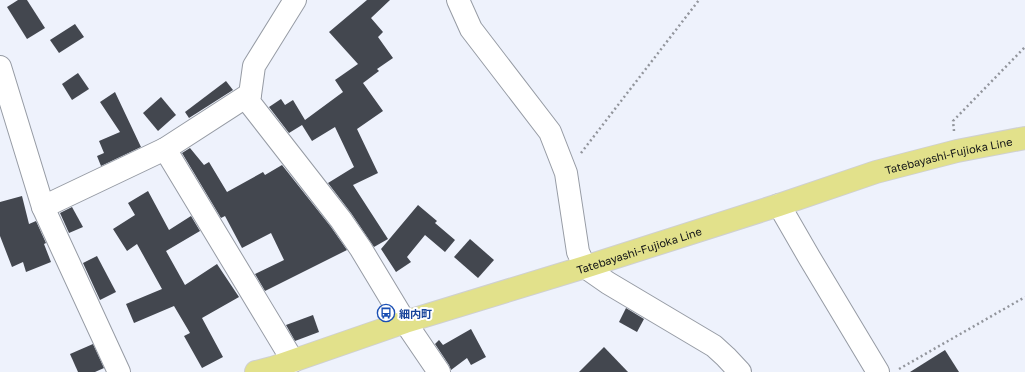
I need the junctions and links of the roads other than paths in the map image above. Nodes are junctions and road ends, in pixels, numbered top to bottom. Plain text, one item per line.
1 (295, 0) edge
2 (458, 0) edge
3 (0, 67) edge
4 (250, 94) junction
5 (1025, 138) edge
6 (165, 149) junction
7 (779, 205) junction
8 (43, 207) junction
9 (585, 267) junction
10 (405, 322) junction
11 (293, 361) junction
12 (119, 372) edge
13 (256, 372) edge
14 (439, 372) edge
15 (740, 372) edge
16 (878, 372) edge

1 - 4 street
2 - 9 street
3 - 8 street
4 - 6 street
4 - 10 street
5 - 7 main road, Tatebayashi-Fujioka Line
6 - 8 street
6 - 11 street
7 - 9 main road, Tatebayashi-Fujioka Line
7 - 16 street
8 - 12 street
9 - 10 main road, Tatebayashi-Fujioka Line
9 - 15 street
10 - 11 main road, Tatebayashi-Fujioka Line
10 - 14 street
11 - 13 main road, Tatebayashi-Fujioka Line

